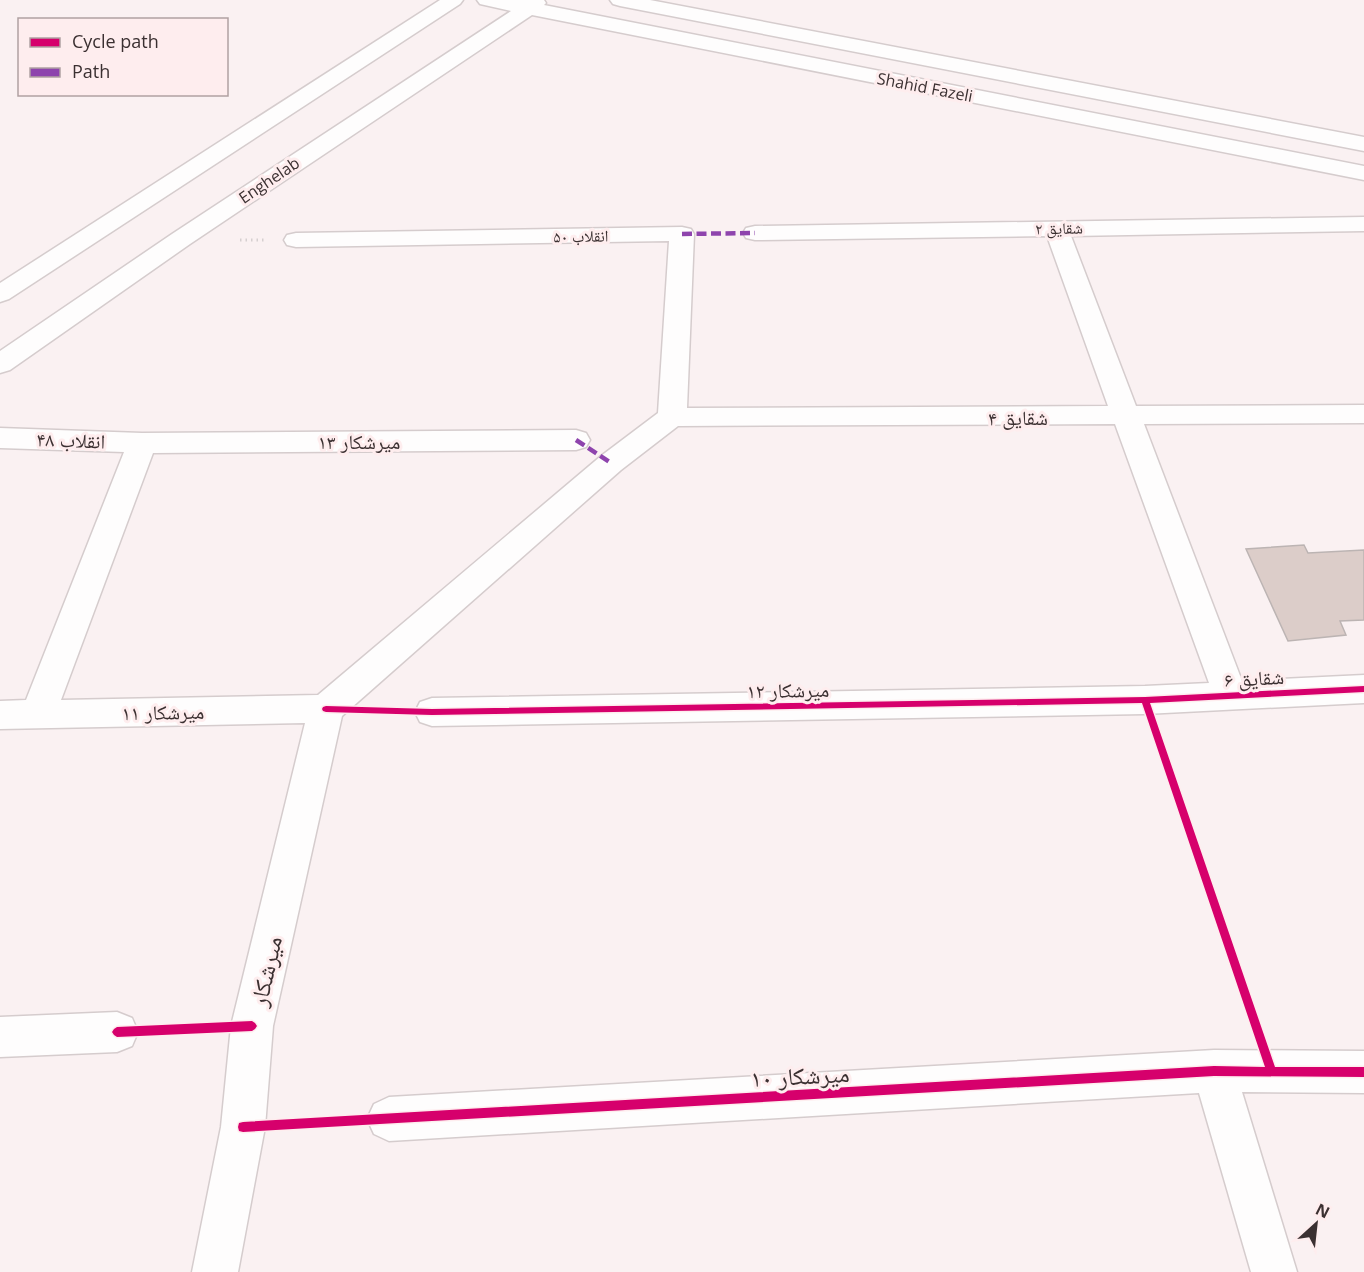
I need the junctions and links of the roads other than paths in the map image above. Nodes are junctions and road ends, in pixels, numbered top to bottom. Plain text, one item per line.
1 (453, 0) edge
2 (487, 0) edge
3 (620, 0) edge
4 (533, 4) edge
5 (1364, 144) edge
6 (1364, 173) edge
7 (1364, 224) edge
8 (1056, 228) junction
9 (755, 233) dead end
10 (296, 240) dead end
11 (0, 294) edge
12 (0, 364) edge
13 (1364, 414) edge
14 (1126, 416) junction
15 (672, 417) junction
16 (0, 438) edge
17 (576, 440) dead end
18 (141, 443) junction
19 (1364, 689) edge
20 (1231, 696) junction
21 (1145, 700) joint
22 (327, 709) junction
23 (432, 712) dead end
24 (38, 714) junction
25 (0, 715) edge
26 (117, 1032) dead end
27 (0, 1037) edge
28 (1214, 1071) junction
29 (1364, 1072) edge
30 (389, 1119) dead end
31 (214, 1272) edge
32 (1274, 1272) edge

1 - 11 street
2 - 4 street, Shahid Fazeli
3 - 5 street, Shahid Fazeli
4 - 6 street, Shahid Fazeli
4 - 12 street, Enghelab
7 - 8 street, شقایق ۲
8 - 9 street, شقایق ۲
8 - 14 street
10 - 15 street, انقلاب ۵۰
13 - 14 street, شقایق ۴
14 - 15 street, شقایق ۴
14 - 20 street
15 - 22 street
16 - 18 street, انقلاب ۴۸
17 - 18 street, میرشکار ۱۳
18 - 24 street
19 - 20 street, شقایق ۶
20 - 21 street, شقایق ۶
21 - 23 street, میرشکار ۱۲
22 - 24 street, میرشکار ۱۱
22 - 31 street, میرشکار
24 - 25 street, میرشکار ۱۱
26 - 27 street
28 - 29 street, میرشکار ۱۰
28 - 30 street, میرشکار ۱۰
28 - 32 street

